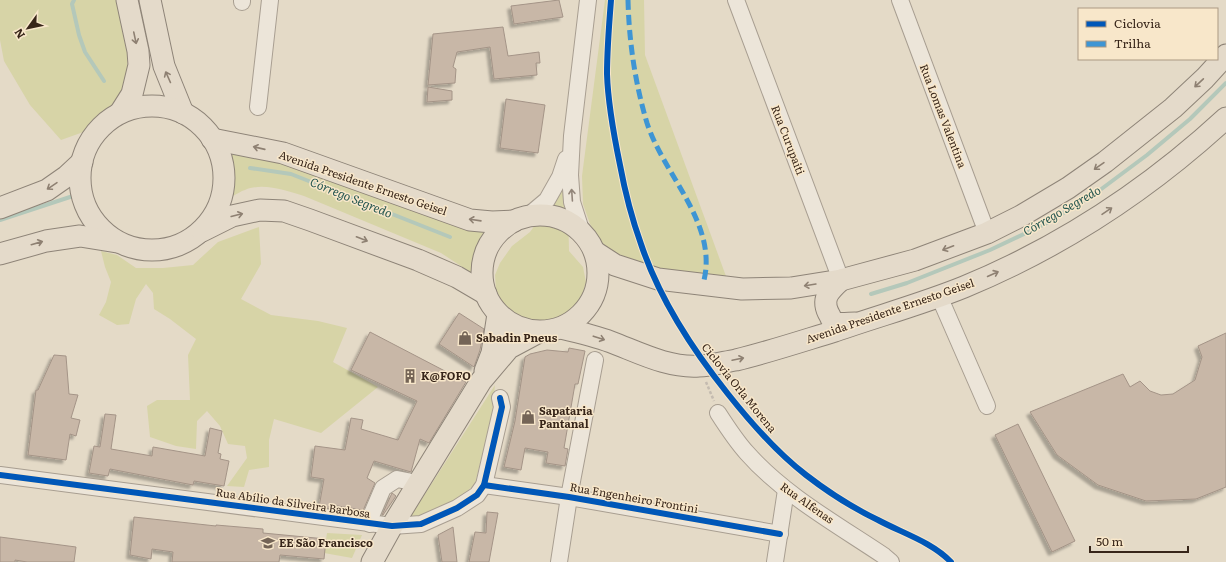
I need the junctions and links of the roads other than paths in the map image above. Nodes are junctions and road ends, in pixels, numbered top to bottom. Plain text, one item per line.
1 (127, 0) edge
2 (150, 0) edge
3 (270, 0) edge
4 (588, 0) edge
5 (736, 0) edge
6 (900, 0) edge
7 (1226, 55) edge
8 (258, 107) dead end
9 (120, 113) junction
10 (183, 113) junction
11 (1226, 118) edge
12 (572, 136) junction
13 (212, 139) junction
14 (82, 162) junction
15 (0, 208) edge
16 (521, 219) junction
17 (202, 231) junction
18 (582, 233) junction
19 (987, 233) junction
20 (120, 243) junction
21 (595, 252) junction
22 (0, 254) edge
23 (841, 280) junction
24 (486, 294) junction
25 (939, 296) junction
26 (498, 314) junction
27 (857, 323) junction
28 (561, 328) junction
29 (539, 332) junction
30 (595, 360) dead end
31 (481, 381) junction
32 (500, 398) dead end
33 (986, 406) dead end
34 (718, 413) road end
35 (0, 475) edge
36 (418, 484) junction
37 (484, 485) junction
38 (786, 490) junction
39 (569, 497) junction
40 (370, 524) junction
41 (392, 526) junction
42 (780, 534) junction
43 (372, 562) edge
44 (559, 562) edge
45 (775, 562) edge
46 (891, 562) edge

1 -> 9 main road
10 -> 2 main road
3 - 8 street
4 - 12 street
5 - 23 street, Rua Curupaiti
6 - 19 street, Rua Lomas Valentina
7 -> 19 main road
9 - 10 main road
9 - 14 main road
10 - 13 main road
25 -> 11 main road, Avenida Presidente Ernesto Geisel
12 - 16 street
18 -> 12 street
16 -> 13 main road, Avenida Presidente Ernesto Geisel
13 - 17 main road
14 -> 15 main road
14 - 20 main road
16 - 18 main road
16 - 24 main road
17 - 20 main road
17 -> 24 main road
18 - 21 main road
19 -> 23 main road
22 -> 20 main road
23 -> 21 main road
21 - 28 main road
23 - 27 main road
24 - 26 main road
25 - 27 main road, Avenida Presidente Ernesto Geisel
25 - 33 street
26 - 29 main road
26 - 31 main road
28 -> 27 main road, Avenida Presidente Ernesto Geisel
28 - 29 main road
29 - 31 main road
30 - 39 street
31 - 36 main road
32 - 37 street
34 - 38 street, Rua Alfenas
35 - 40 street, Rua Abílio da Silveira Barbosa
36 - 40 street
36 - 41 main road
37 - 39 street, Rua Engenheiro Frontini
37 - 41 street, Rua Abílio da Silveira Barbosa
38 - 42 street
38 - 46 street, Rua Alfenas
39 - 42 street, Rua Engenheiro Frontini
39 - 44 street
40 - 41 street, Rua Abílio da Silveira Barbosa
41 - 43 main road
42 - 45 street

